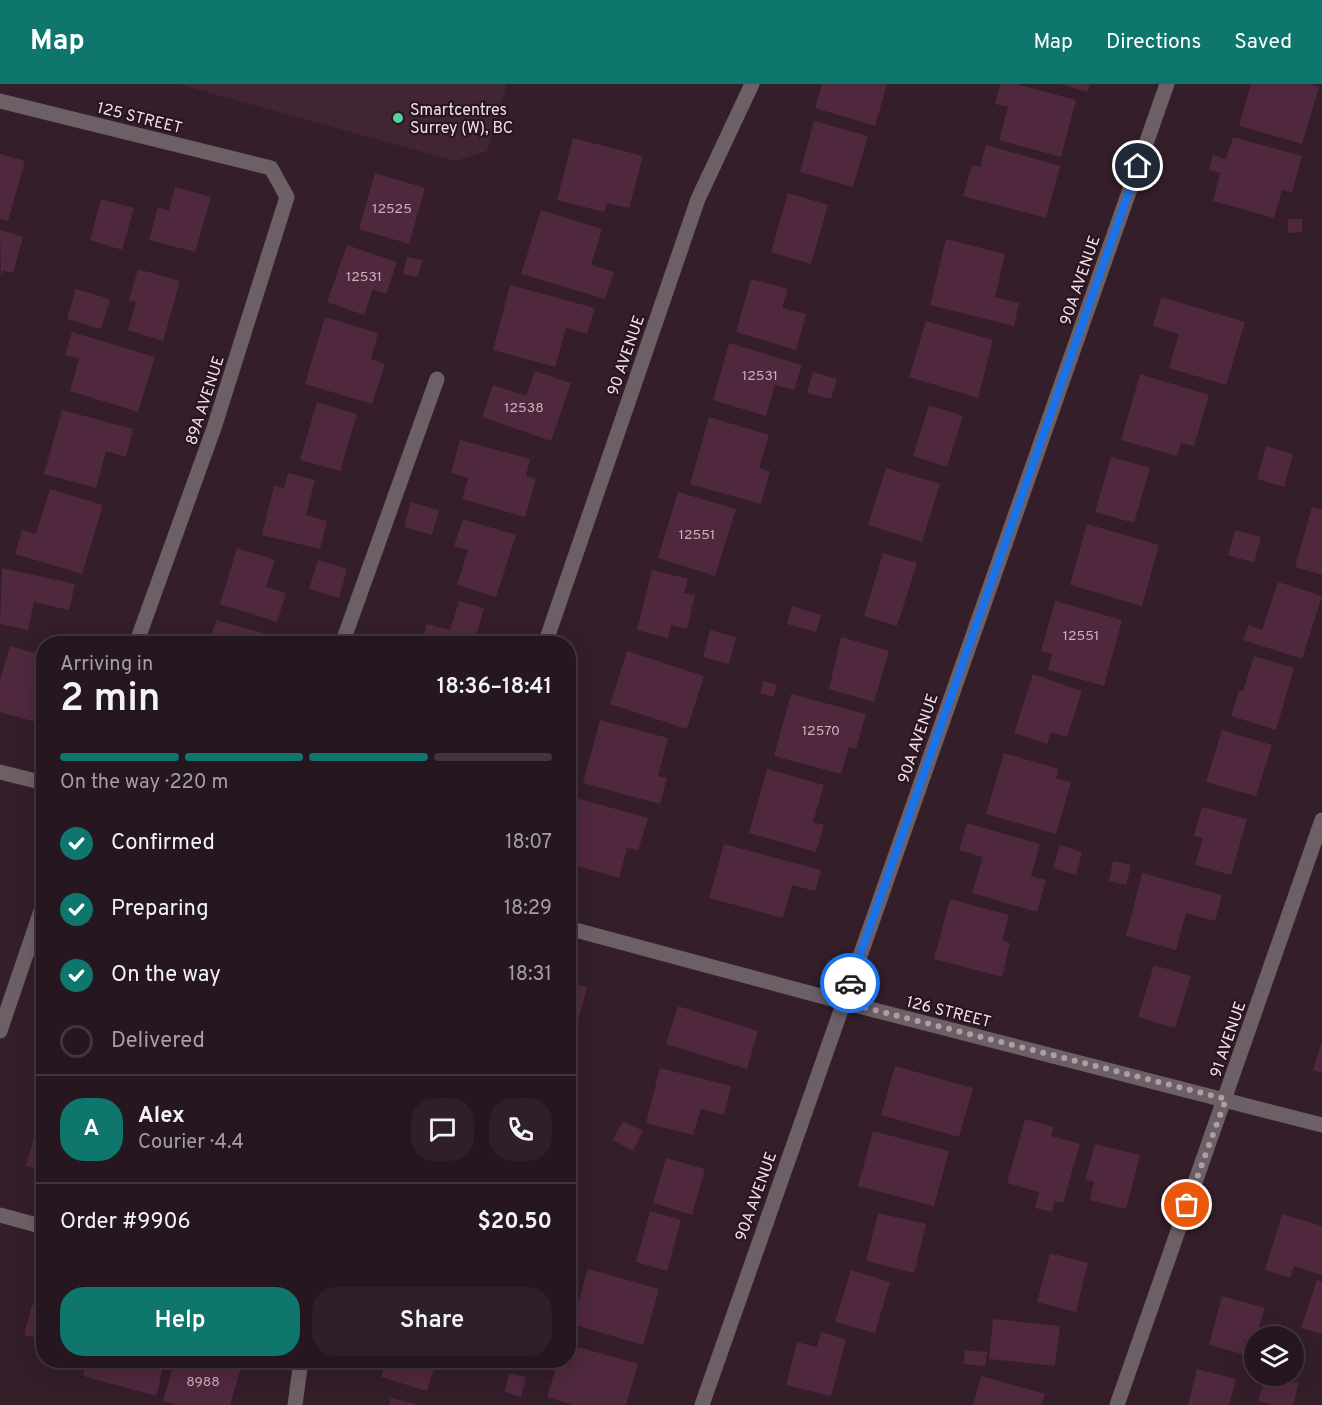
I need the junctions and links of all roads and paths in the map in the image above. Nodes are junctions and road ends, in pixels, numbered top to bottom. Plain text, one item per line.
1 (752, 84) edge
2 (1167, 84) edge
3 (0, 102) edge
4 (271, 168) joint
5 (437, 379) dead end
6 (139, 636) edge
7 (345, 636) edge
8 (548, 636) edge
9 (0, 772) edge
10 (36, 781) edge
11 (1322, 820) edge
12 (36, 925) edge
13 (576, 930) edge
14 (843, 1002) junction
15 (0, 1031) edge
16 (1226, 1099) junction
17 (1322, 1125) edge
18 (0, 1215) edge
19 (36, 1225) edge
20 (300, 1368) edge
21 (295, 1405) edge
22 (702, 1405) edge
23 (1117, 1405) edge

1 - 8 street, 90 AVENUE
2 - 14 street, 90A AVENUE
3 - 4 street, 125 STREET
4 - 6 street, 89A AVENUE
5 - 7 street
9 - 10 street
11 - 16 street, 91 AVENUE
12 - 15 street
13 - 14 street, 126 STREET
14 - 16 street, 126 STREET
14 - 22 street, 90A AVENUE
16 - 17 street, 126 STREET
16 - 23 street, 91 AVENUE
18 - 19 street
20 - 21 street

